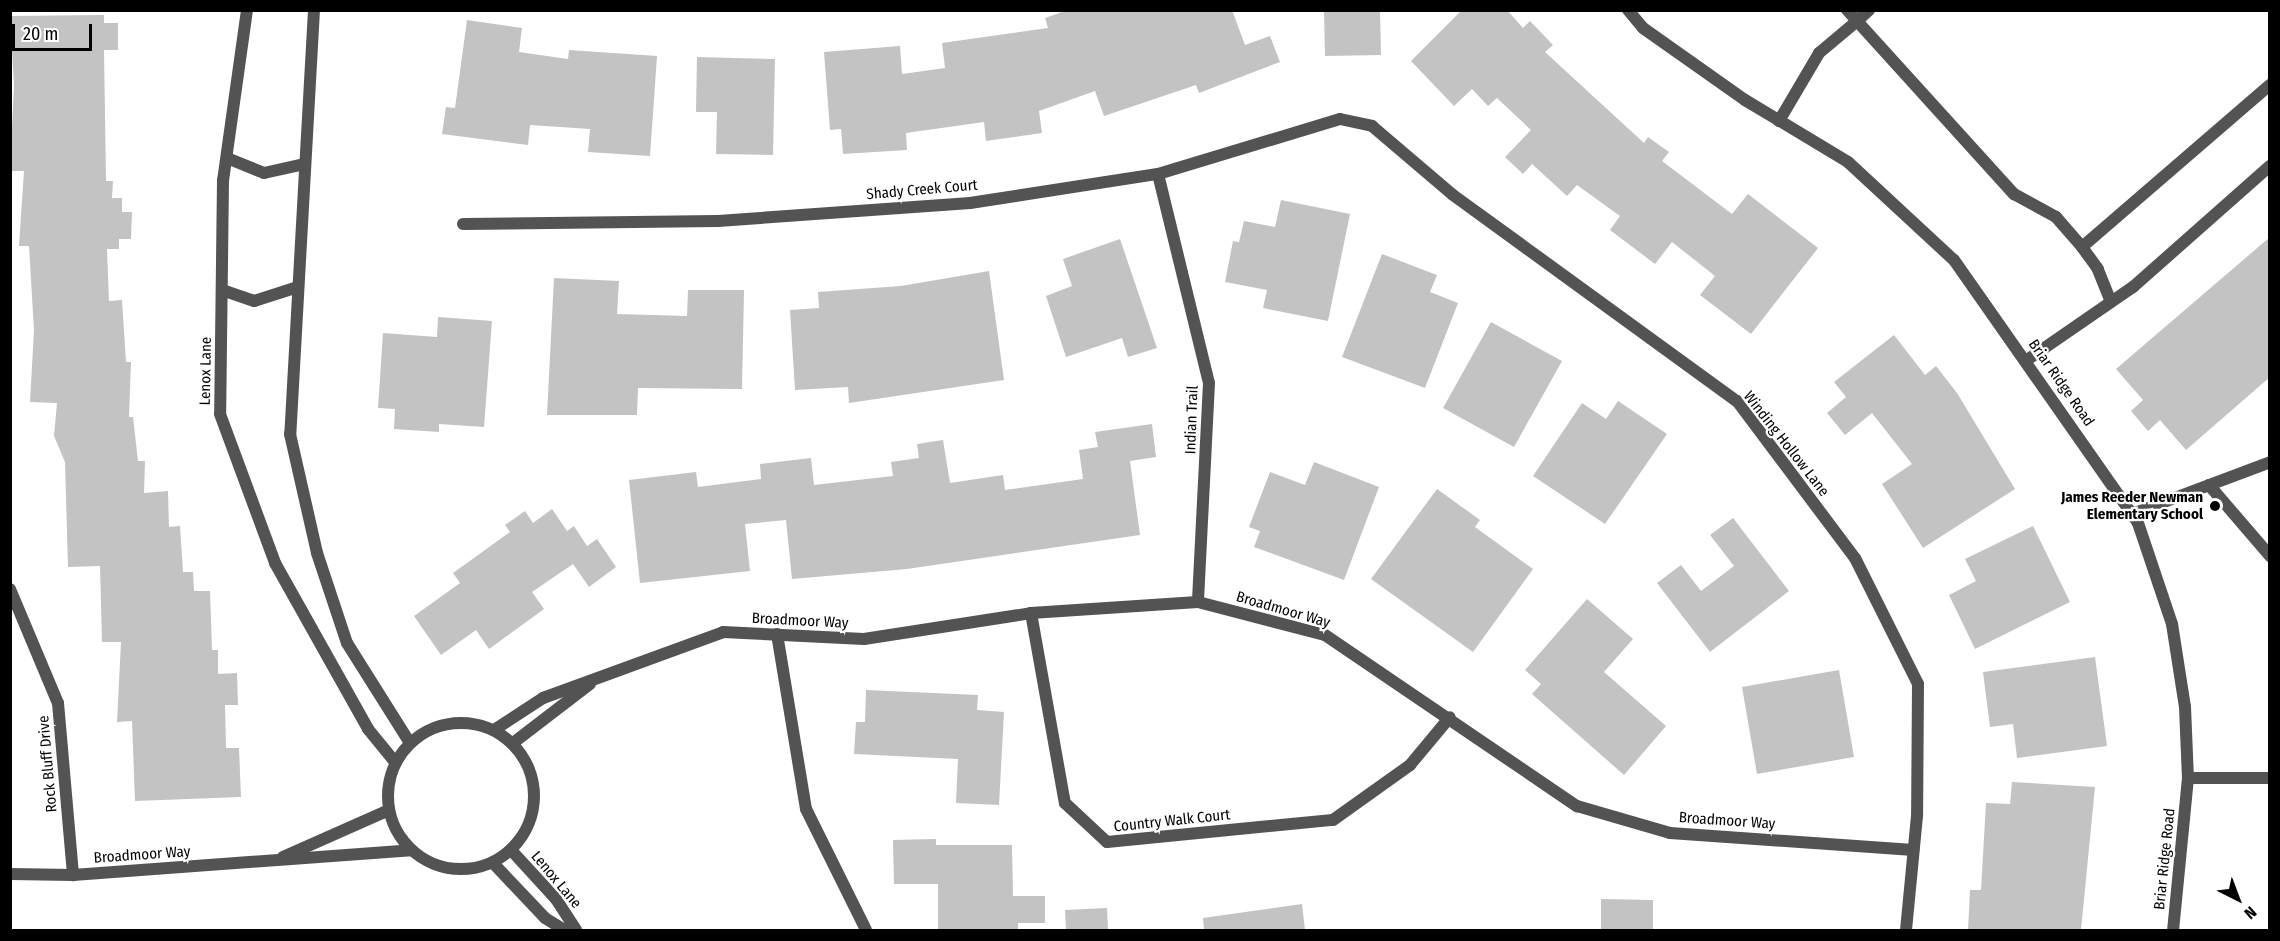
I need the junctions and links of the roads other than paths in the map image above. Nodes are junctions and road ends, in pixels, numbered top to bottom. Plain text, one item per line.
1 (246, 10) edge
2 (314, 10) edge
3 (1628, 10) edge
4 (1847, 10) edge
5 (1869, 10) edge
6 (1857, 21) junction
7 (2270, 85) edge
8 (1779, 121) junction
9 (1372, 126) joint
10 (226, 158) junction
11 (305, 164) junction
12 (2270, 166) edge
13 (1158, 174) junction
14 (463, 224) dead end
15 (2082, 247) junction
16 (298, 287) junction
17 (222, 290) junction
18 (2111, 302) junction
19 (2027, 360) junction
20 (2270, 462) edge
21 (2209, 485) junction
22 (2132, 514) junction
23 (2270, 556) edge
24 (10, 589) edge
25 (1198, 602) junction
26 (1031, 613) junction
27 (777, 634) junction
28 (601, 676) junction
29 (1450, 717) junction
30 (494, 730) junction
31 (410, 743) junction
32 (513, 743) junction
33 (395, 762) junction
34 (2188, 778) junction
35 (2270, 778) edge
36 (389, 810) junction
37 (1913, 849) junction
38 (411, 850) junction
39 (511, 850) junction
40 (276, 860) junction
41 (493, 863) junction
42 (10, 874) edge
43 (73, 874) junction
44 (564, 930) edge
45 (576, 930) edge
46 (866, 930) edge
47 (1906, 930) edge
48 (2173, 930) edge

1 - 10 street, Lenox Lane
2 - 11 street
3 - 8 street, Briar Ridge Road
4 - 6 street
5 - 6 street
6 - 8 street
6 - 15 street
7 - 15 street
8 - 19 street, Briar Ridge Road
9 - 13 street, Shady Creek Court
9 - 37 street, Winding Hollow Lane
10 - 11 street
10 - 17 street, Lenox Lane
11 - 16 street
12 - 18 street
13 - 14 street, Shady Creek Court
13 - 25 street, Indian Trail
15 - 18 street
16 - 17 street
16 - 31 street
17 - 33 street, Lenox Lane
18 - 19 street
19 - 22 street, Briar Ridge Road
20 - 21 street
21 - 22 street
21 - 23 street
22 - 34 street, Briar Ridge Road
24 - 43 street, Rock Bluff Drive
25 - 26 street, Broadmoor Way
25 - 29 street, Broadmoor Way
26 - 27 street, Broadmoor Way
26 - 29 street, Country Walk Court
27 - 28 street, Broadmoor Way
27 - 46 street
28 - 30 street, Broadmoor Way
28 - 32 street, Broadmoor Way
29 - 37 street, Broadmoor Way
30 - 31 street
30 - 32 street
31 - 33 street
32 - 39 street
33 - 36 street
34 - 35 street
34 - 48 street, Briar Ridge Road
36 - 38 street
36 - 40 street, Broadmoor Way
37 - 47 street, Winding Hollow Lane
38 - 40 street, Broadmoor Way
38 - 41 street
39 - 41 street
39 - 45 street, Lenox Lane
40 - 43 street, Broadmoor Way
41 - 44 street, Lenox Lane
42 - 43 street, Broadmoor Way

